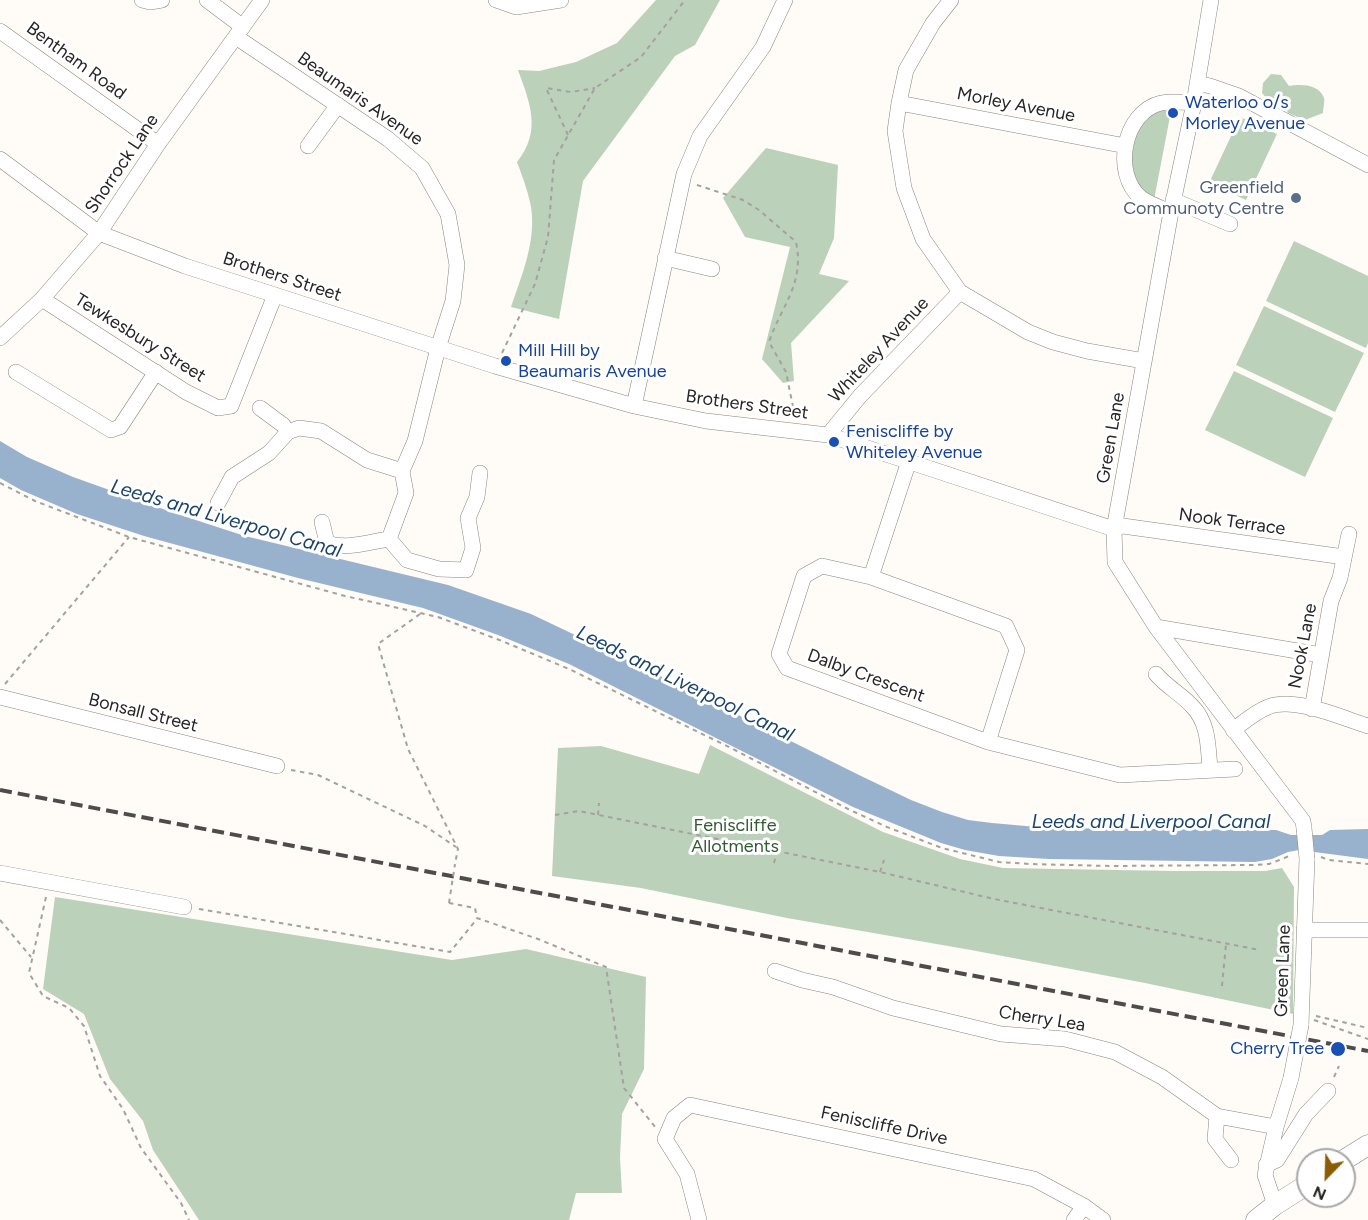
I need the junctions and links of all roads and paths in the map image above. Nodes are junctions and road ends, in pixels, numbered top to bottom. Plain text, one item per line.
1 (142, 0) edge
2 (162, 0) edge
3 (207, 0) edge
4 (262, 0) edge
5 (496, 0) edge
6 (561, 0) edge
7 (685, 0) edge
8 (786, 0) edge
9 (951, 0) edge
10 (1211, 0) edge
11 (0, 31) edge
12 (240, 32) junction
13 (1197, 83) junction
14 (595, 88) junction
15 (898, 103) junction
16 (1194, 103) junction
17 (338, 105) junction
18 (568, 135) junction
19 (158, 144) junction
20 (308, 146) dead end
21 (1126, 146) junction
22 (0, 159) edge
23 (1368, 165) edge
24 (682, 180) junction
25 (1172, 206) junction
26 (1230, 224) dead end
27 (99, 233) junction
28 (665, 258) junction
29 (712, 269) dead end
30 (960, 291) junction
31 (275, 295) junction
32 (42, 299) junction
33 (0, 338) edge
34 (438, 348) junction
35 (1144, 361) junction
36 (495, 366) junction
37 (16, 372) dead end
38 (156, 372) junction
39 (634, 406) junction
40 (260, 408) dead end
41 (288, 432) junction
42 (797, 432) junction
43 (828, 435) junction
44 (909, 461) junction
45 (402, 471) junction
46 (480, 473) dead end
47 (0, 483) edge
48 (218, 504) dead end
49 (322, 522) dead end
50 (1114, 529) junction
51 (1349, 534) dead end
52 (129, 537) junction
53 (389, 539) junction
54 (1344, 557) junction
55 (871, 577) junction
56 (422, 613) junction
57 (1156, 627) junction
58 (1321, 655) junction
59 (1156, 674) dead end
60 (0, 690) edge
61 (0, 697) edge
62 (1312, 709) junction
63 (1368, 726) edge
64 (1233, 730) junction
65 (988, 742) junction
66 (277, 766) joint
67 (1210, 769) junction
68 (1235, 769) dead end
69 (599, 803) dead end
70 (555, 815) dead end
71 (598, 815) junction
72 (458, 849) junction
73 (777, 851) junction
74 (1303, 857) junction
75 (884, 860) dead end
76 (1282, 860) junction
77 (1329, 860) junction
78 (774, 863) dead end
79 (1368, 864) edge
80 (1322, 865) dead end
81 (880, 872) junction
82 (0, 873) edge
83 (49, 882) junction
84 (184, 907) joint
85 (477, 918) junction
86 (0, 920) edge
87 (1304, 930) junction
88 (1368, 930) edge
89 (1226, 944) junction
90 (1260, 950) dead end
91 (32, 958) junction
92 (775, 971) dead end
93 (1222, 986) dead end
94 (1301, 1018) junction
95 (1368, 1028) edge
96 (1368, 1039) edge
97 (1328, 1091) dead end
98 (1217, 1116) junction
99 (1276, 1127) junction
100 (665, 1139) junction
101 (1231, 1160) dead end
102 (1266, 1165) junction
103 (1296, 1192) edge
104 (1275, 1205) junction
105 (1084, 1206) junction
106 (189, 1220) edge
107 (699, 1220) edge
108 (1074, 1220) edge
109 (1103, 1220) edge
110 (1256, 1220) edge

1 - 2 street
3 - 12 street, Beaumaris Avenue
4 - 12 street, Shorrock Lane
5 - 6 street
7 - 14 path
8 - 24 street
9 - 15 street
10 - 13 street, Green Lane
11 - 19 street, Bentham Road
12 - 17 street, Beaumaris Avenue
12 - 19 street, Shorrock Lane
13 - 16 street, Green Lane
13 - 23 street
14 - 18 path
14 - 18 path
15 - 21 street, Morley Avenue
15 - 30 street
16 - 21 street
16 - 25 street, Green Lane
17 - 20 street
17 - 34 street, Beaumaris Avenue
18 - 36 path
19 - 27 street, Shorrock Lane
21 - 25 street
22 - 27 street, Brothers Street
24 - 28 street
24 - 42 path
25 - 26 street
25 - 35 street, Green Lane
27 - 31 street, Brothers Street
27 - 32 street, Shorrock Lane
28 - 29 street
28 - 39 street
30 - 35 street
30 - 43 street, Whiteley Avenue
31 - 34 street, Brothers Street
31 - 38 street, Tewkesbury Street
32 - 33 street, Shorrock Lane
32 - 38 street, Tewkesbury Street
34 - 36 street, Brothers Street
34 - 45 street, Beaumaris Avenue
35 - 50 street, Green Lane
36 - 39 street, Brothers Street
37 - 38 street
39 - 42 street, Brothers Street
40 - 41 street
41 - 45 street
41 - 48 street
42 - 43 street, Brothers Street
43 - 44 street, Brothers Street
44 - 50 street, Brothers Street
44 - 55 street
45 - 53 street
46 - 53 street
47 - 52 path
49 - 53 street
50 - 54 street, Nook Terrace
50 - 57 street, Green Lane
51 - 54 street, Nook Lane
52 - 56 path
52 - 60 path
54 - 58 street, Nook Lane
55 - 65 street, Dalby Crescent
55 - 65 street, Dalby Crescent
56 - 72 path
56 - 76 path
57 - 58 street
57 - 64 street, Green Lane
58 - 62 street, Nook Lane
59 - 67 street
61 - 66 street, Bonsall Street
62 - 63 street
62 - 64 street
64 - 74 street, Green Lane, bridge
65 - 67 street, Dalby Crescent
66 - 72 path
67 - 68 street, Dalby Crescent
69 - 71 path
70 - 71 path
71 - 73 path
72 - 85 path, bridge
73 - 78 path
73 - 81 path
74 - 76 path
74 - 76 path
74 - 77 path
74 - 87 street, Green Lane
75 - 81 path
77 - 79 path
77 - 80 path
81 - 89 path
82 - 83 street
83 - 84 street
83 - 91 path
84 - 85 path
85 - 100 path
86 - 91 path
87 - 88 street
87 - 94 street, Green Lane
89 - 90 path
89 - 93 path
91 - 106 path
92 - 98 street, Cherry Lea
94 - 95 path
94 - 96 path
94 - 99 street, Green Lane, bridge
97 - 102 street
98 - 99 street, Cherry Lea
98 - 101 street
99 - 102 street, Green Lane
100 - 105 street, Feniscliffe Drive
100 - 107 street
102 - 104 street, Green Lane
103 - 104 main road
104 - 110 main road
105 - 108 street
105 - 109 street, Feniscliffe Drive

